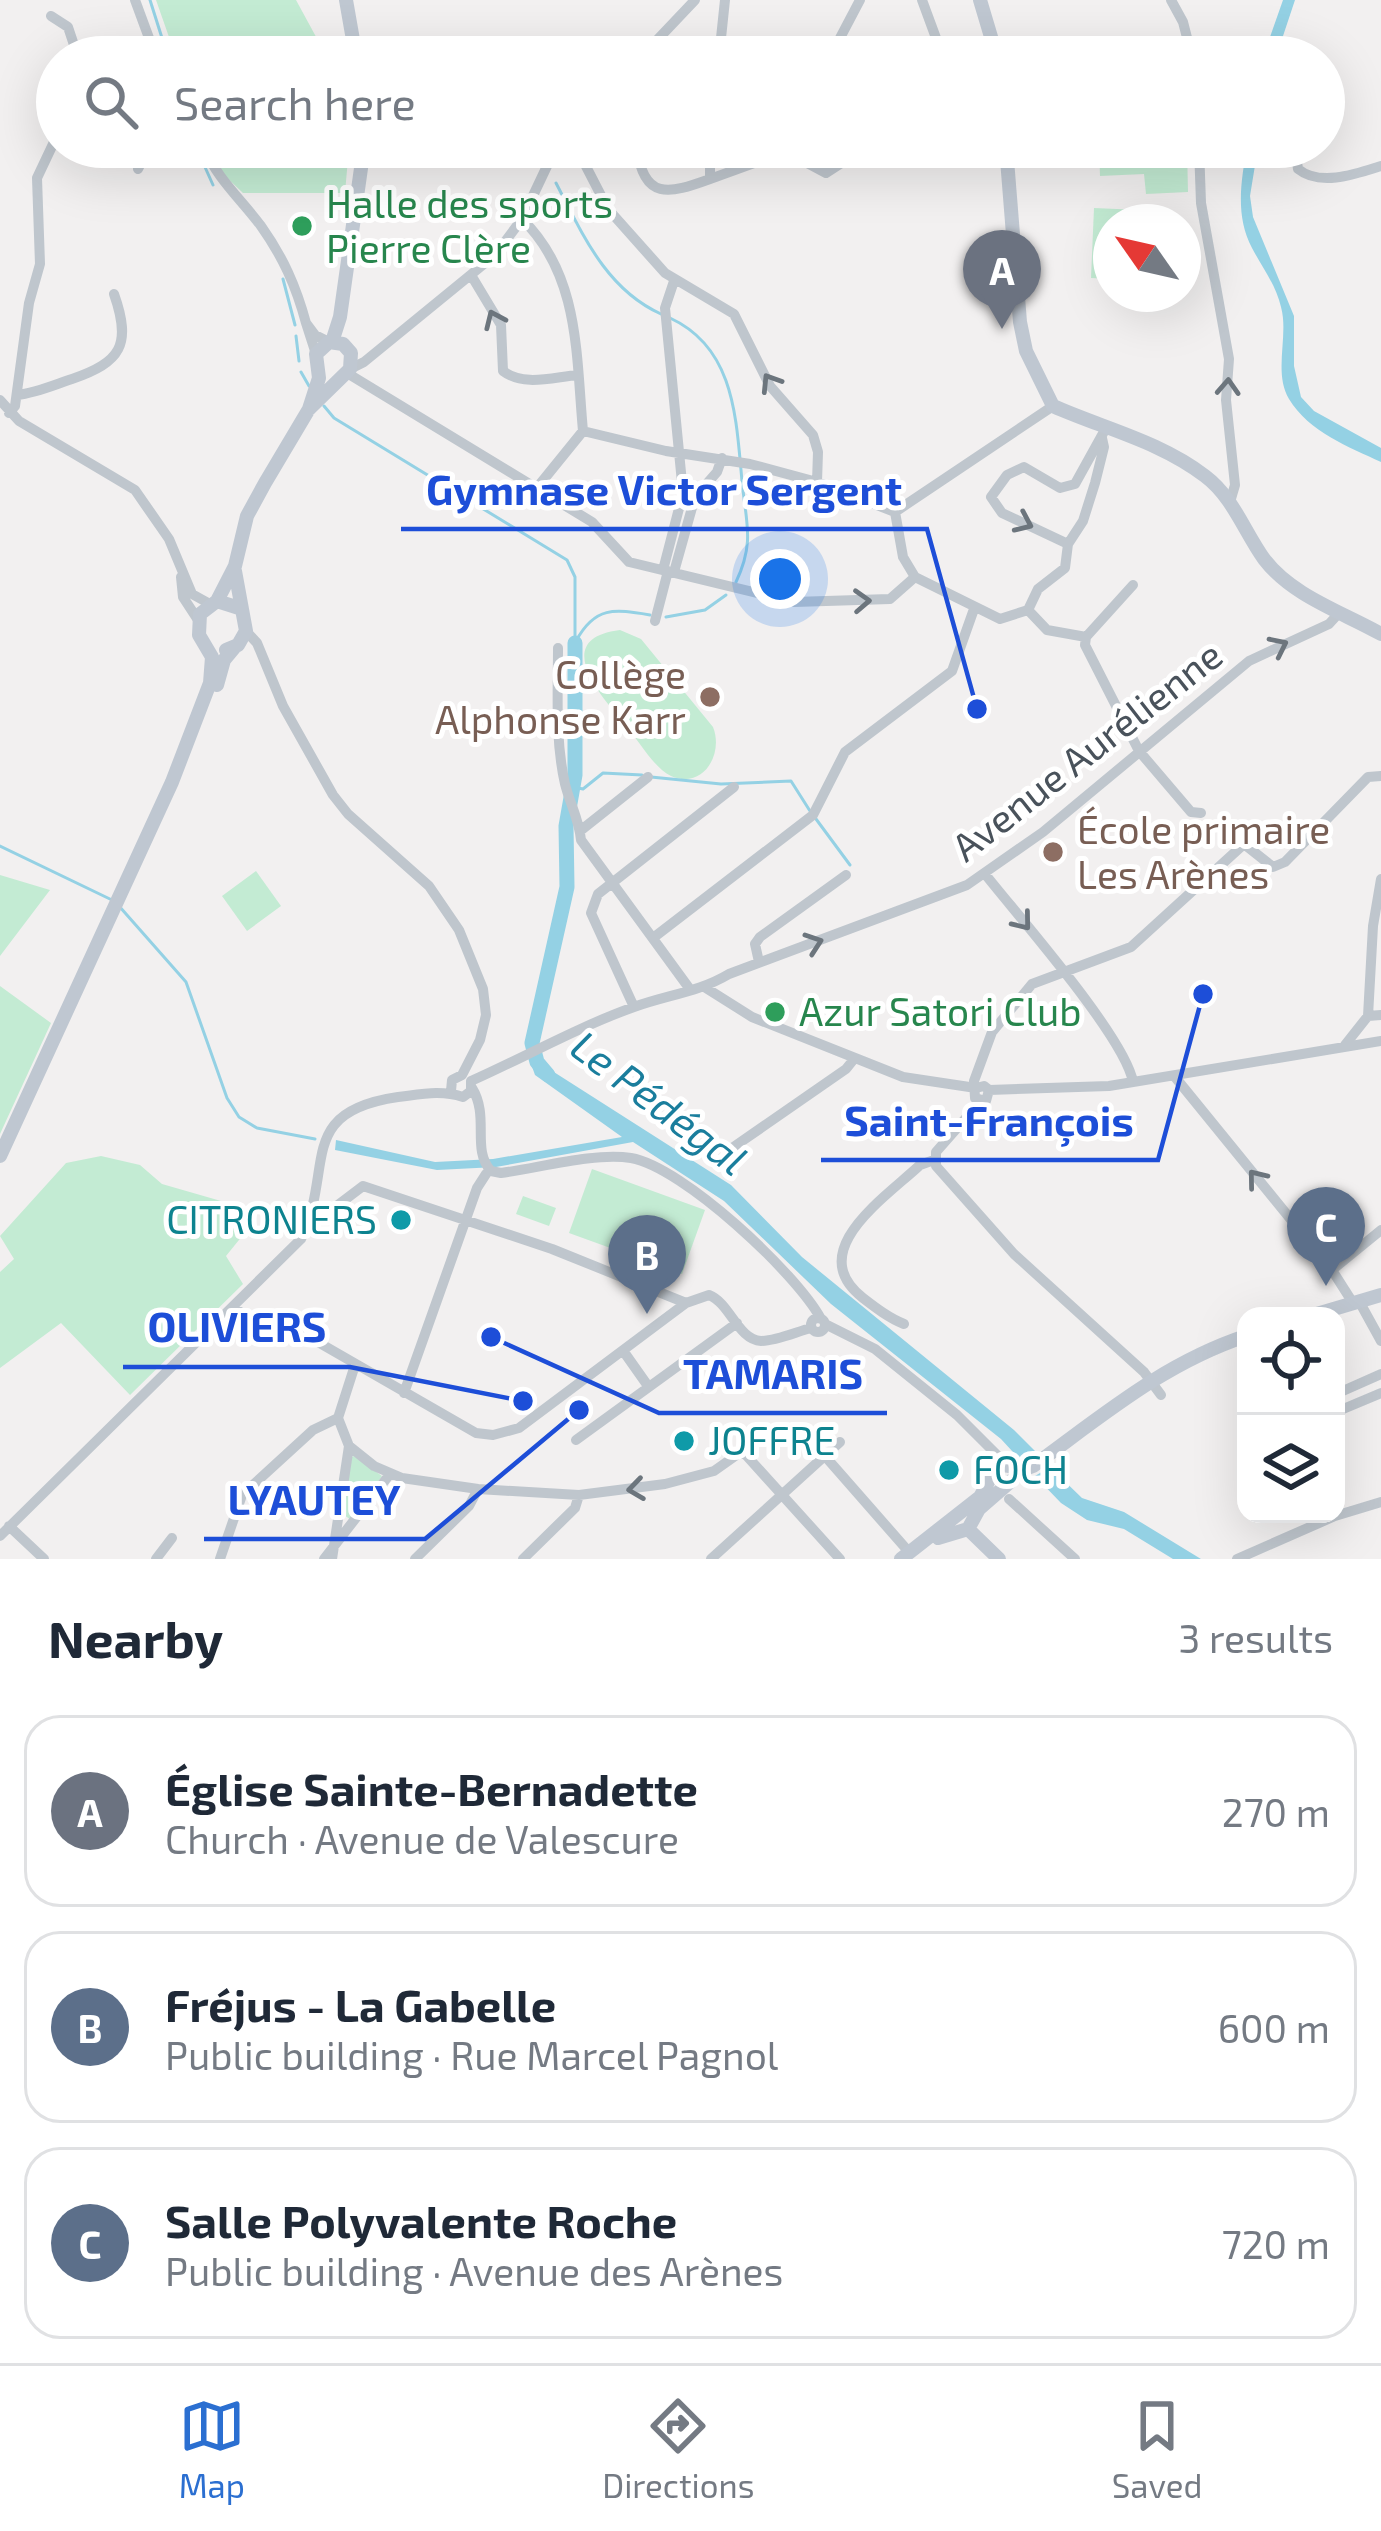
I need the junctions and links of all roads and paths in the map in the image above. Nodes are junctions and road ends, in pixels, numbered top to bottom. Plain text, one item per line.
1 (135, 0) edge
2 (346, 0) edge
3 (695, 0) edge
4 (725, 0) edge
5 (860, 0) edge
6 (922, 0) edge
7 (980, 0) edge
8 (1171, 0) edge
9 (51, 16) dead end
10 (71, 36) edge
11 (148, 36) edge
12 (352, 36) edge
13 (661, 36) edge
14 (721, 36) edge
15 (841, 36) edge
16 (935, 36) edge
17 (991, 36) edge
18 (1187, 36) edge
19 (1381, 166) edge
20 (42, 168) edge
21 (216, 168) edge
22 (361, 168) edge
23 (546, 168) edge
24 (587, 168) edge
25 (643, 168) edge
26 (710, 168) edge
27 (736, 168) edge
28 (1008, 168) edge
29 (1200, 168) edge
30 (1298, 168) edge
31 (710, 179) junction
32 (522, 219) junction
33 (471, 275) junction
34 (674, 280) junction
35 (114, 293) dead end
36 (306, 323) junction
37 (341, 357) junction
38 (317, 363) junction
39 (578, 374) junction
40 (17, 395) junction
41 (0, 400) edge
42 (1053, 406) junction
43 (310, 409) junction
44 (9, 413) junction
45 (583, 431) junction
46 (1104, 433) junction
47 (679, 452) junction
48 (728, 459) junction
49 (817, 482) junction
50 (536, 489) junction
51 (689, 495) junction
52 (1230, 502) junction
53 (895, 512) junction
54 (1068, 544) junction
55 (235, 566) junction
56 (181, 567) junction
57 (668, 571) junction
58 (915, 577) junction
59 (1133, 585) dead end
60 (214, 603) junction
61 (239, 608) junction
62 (974, 609) junction
63 (1028, 610) junction
64 (1339, 613) junction
65 (198, 620) junction
66 (655, 621) dead end
67 (1381, 634) edge
68 (1086, 637) junction
69 (239, 641) junction
70 (208, 646) junction
71 (559, 648) dead end
72 (1139, 751) junction
73 (1381, 776) edge
74 (648, 777) dead end
75 (172, 782) junction
76 (734, 787) dead end
77 (1201, 813) dead end
78 (580, 831) junction
79 (985, 874) junction
80 (846, 875) dead end
81 (1381, 879) edge
82 (612, 883) junction
83 (653, 938) junction
84 (759, 962) junction
85 (1062, 970) junction
86 (729, 974) junction
87 (689, 988) junction
88 (706, 988) junction
89 (726, 1003) junction
90 (634, 1007) junction
91 (1375, 1016) edge
92 (1381, 1041) edge
93 (1345, 1045) junction
94 (854, 1059) junction
95 (1175, 1077) junction
96 (1133, 1082) junction
97 (464, 1086) junction
98 (982, 1089) junction
99 (732, 1148) dead end
100 (0, 1156) edge
101 (934, 1160) junction
102 (484, 1170) junction
103 (334, 1208) dead end
104 (467, 1221) junction
105 (1381, 1230) edge
106 (1332, 1270) junction
107 (1381, 1295) edge
108 (1356, 1302) junction
109 (686, 1303) junction
110 (233, 1306) junction
111 (1340, 1307) edge
112 (737, 1323) junction
113 (818, 1324) junction
114 (904, 1324) dead end
115 (1237, 1339) edge
116 (1381, 1341) edge
117 (624, 1352) junction
118 (355, 1365) junction
119 (1381, 1374) edge
120 (1150, 1380) junction
121 (648, 1386) junction
122 (1345, 1390) edge
123 (404, 1393) junction
124 (1381, 1393) edge
125 (1161, 1395) dead end
126 (1345, 1408) edge
127 (338, 1418) junction
128 (576, 1440) dead end
129 (840, 1442) dead end
130 (349, 1446) junction
131 (824, 1456) junction
132 (390, 1474) junction
133 (1009, 1476) junction
134 (478, 1489) junction
135 (781, 1494) junction
136 (579, 1495) junction
137 (1381, 1502) edge
138 (1345, 1512) edge
139 (962, 1522) junction
140 (1316, 1523) edge
141 (4, 1531) edge
142 (172, 1538) dead end
143 (329, 1556) edge
144 (907, 1557) edge
145 (44, 1559) edge
146 (156, 1559) edge
147 (220, 1559) edge
148 (415, 1559) edge
149 (523, 1559) edge
150 (711, 1559) edge
151 (840, 1559) edge
152 (999, 1559) edge
153 (1075, 1559) edge
154 (1237, 1559) edge

1 - 11 street
2 - 12 main road
3 - 13 street
4 - 14 street
5 - 15 street
6 - 16 street
7 - 17 main road
8 - 18 street
9 - 10 street
19 - 30 street
20 - 40 street
21 - 36 street
22 - 37 main road
23 - 32 street
24 - 34 street
25 - 31 street
26 - 31 street
27 - 31 street
28 - 42 main road
52 -> 29 street
32 - 33 street
32 - 39 street
33 - 37 street
39 -> 33 street
34 - 47 street
49 -> 34 street
35 - 40 street
36 - 37 street
36 - 38 street
37 - 38 main road
37 - 38 main road
37 - 43 main road
37 - 50 street
38 - 43 main road
39 - 45 street
40 - 44 street
41 - 44 street
42 - 46 main road
42 - 53 street
43 - 55 main road
44 - 56 street
45 - 47 street
45 - 50 street
46 - 52 main road
46 - 54 street
46 -> 54 street
47 - 48 street
47 - 51 street
48 - 49 street
48 - 51 street
49 - 53 street
50 - 57 street
51 - 57 street
52 - 64 main road
53 - 58 street
54 - 63 street
55 - 60 main road
55 - 61 main road
56 - 60 street
56 - 65 street
57 -> 58 street
57 - 66 street
58 - 62 street
59 - 68 street
60 - 61 main road
60 - 65 main road
61 - 69 main road
62 - 63 street
62 - 83 street
63 - 68 street
64 - 67 main road
72 -> 64 street, Avenue Aurélienne
65 - 70 main road
68 - 72 street
69 - 70 main road
69 - 75 main road
69 - 97 street
70 - 75 main road
71 - 78 street
72 - 77 street
72 - 79 street, Avenue Aurélienne
73 - 85 street
74 - 78 street
75 - 100 main road
76 - 82 street
78 - 82 street
84 -> 79 street, Avenue Aurélienne
79 -> 85 street
80 - 84 street
81 - 91 street
82 - 83 street
82 - 90 street
83 - 87 street
84 - 86 street, Avenue Aurélienne
85 - 96 street
85 - 98 street
86 - 88 street, Avenue Aurélienne
86 - 89 street
87 - 88 street
87 - 90 street
88 - 89 street
89 - 94 street
90 - 97 street
91 - 93 street
92 - 93 street
93 - 95 street
94 - 98 street
94 - 99 street
95 - 96 street
106 -> 95 street
96 - 98 street
97 - 102 street
97 - 110 street
98 - 101 street
101 - 114 street
101 - 120 street
102 - 104 street
102 - 113 street
103 - 104 street
104 - 109 street
104 - 123 street
105 - 106 street
106 - 108 street
107 - 108 main road
108 - 111 main road
108 - 116 street
109 - 112 street
109 - 117 street
110 - 118 street
110 - 141 street
112 - 113 street
112 - 121 street
113 - 133 street
115 - 120 main road
117 - 121 street
117 - 123 street
118 - 123 street
118 - 127 street
119 - 122 street
120 - 125 street
120 - 133 main road
121 - 128 street
124 - 126 street
127 - 130 street
127 - 147 street
129 - 131 street
130 - 132 street
130 - 143 street
131 - 135 street
131 - 144 street
132 - 134 street
132 - 143 street
133 - 139 main road
133 - 153 street
134 - 136 street
134 - 148 street
135 -> 136 street
135 - 150 street
135 - 151 street
136 - 149 street
137 - 138 street
139 - 144 main road
139 - 152 main road
140 - 154 street
141 - 145 street
142 - 146 street

